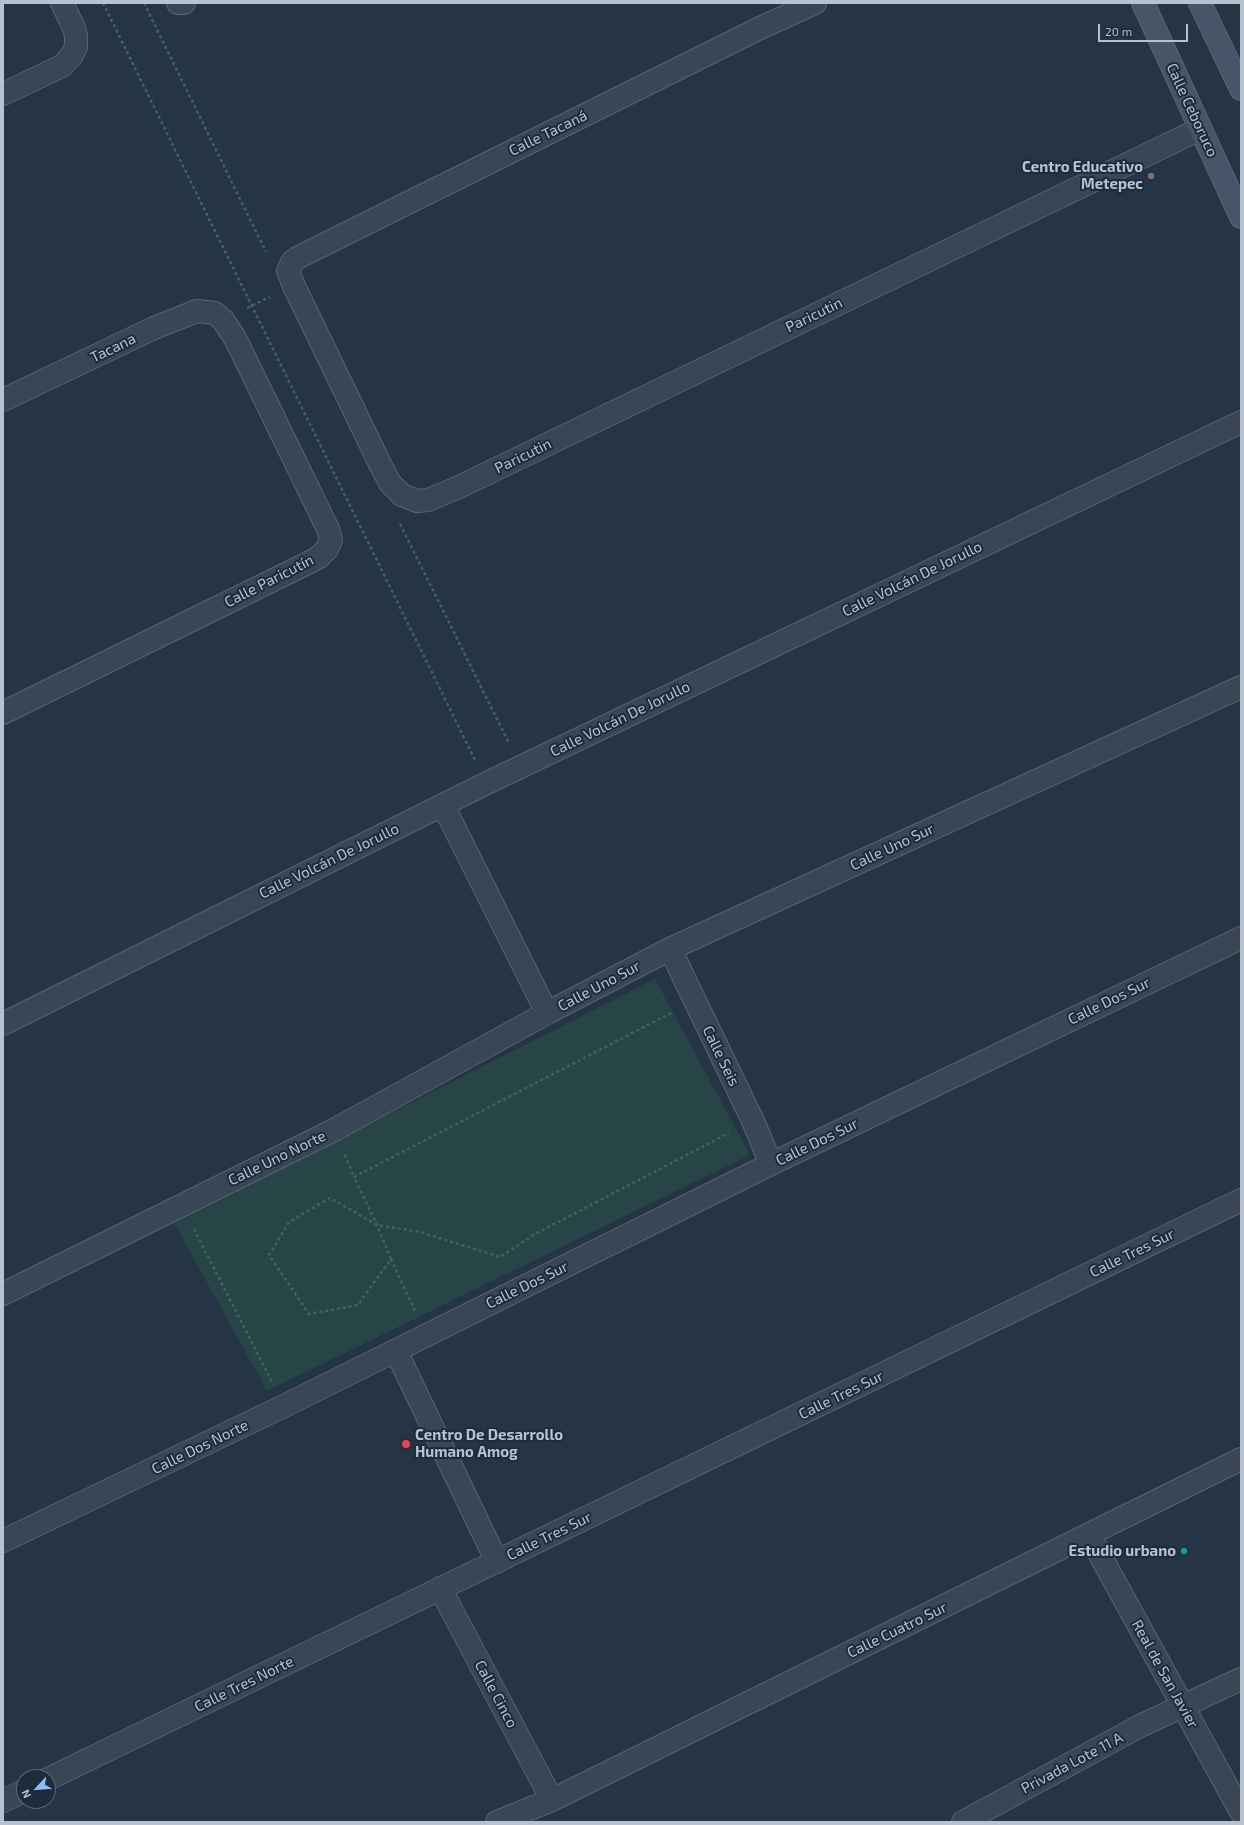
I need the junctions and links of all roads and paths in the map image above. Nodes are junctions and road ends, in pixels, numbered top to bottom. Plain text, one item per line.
1 (62, 3) edge
2 (103, 3) edge
3 (178, 3) edge
4 (184, 3) edge
5 (814, 3) edge
6 (1143, 3) edge
7 (1200, 3) edge
8 (1241, 89) edge
9 (3, 94) edge
10 (1200, 129) junction
11 (1241, 217) edge
12 (291, 278) junction
13 (252, 306) junction
14 (223, 320) junction
15 (3, 400) edge
16 (1241, 422) edge
17 (1241, 687) edge
18 (3, 713) edge
19 (487, 783) junction
20 (443, 805) junction
21 (1241, 938) edge
22 (670, 949) junction
23 (695, 1001) junction
24 (547, 1014) junction
25 (3, 1024) edge
26 (753, 1121) junction
27 (771, 1164) junction
28 (1241, 1200) edge
29 (182, 1205) junction
30 (377, 1225) junction
31 (391, 1259) junction
32 (3, 1294) edge
33 (426, 1335) junction
34 (396, 1351) junction
35 (284, 1406) junction
36 (1241, 1459) edge
37 (1089, 1535) junction
38 (3, 1541) edge
39 (496, 1562) junction
40 (440, 1588) junction
41 (1241, 1679) edge
42 (1182, 1705) junction
43 (56, 1775) edge
44 (16, 1795) edge
45 (552, 1800) junction
46 (3, 1801) edge
47 (1241, 1812) edge
48 (497, 1822) edge
49 (963, 1822) edge

1 - 9 street
2 - 13 path
3 - 4 street
5 - 12 street, Calle Tacaná
6 - 10 main road, Calle Ceboruco
7 - 8 main road
10 - 11 main road, Calle Ceboruco
10 - 12 street, Paricutin
12 - 13 path
13 - 14 path
13 - 19 path
14 - 15 street, Tacana
14 - 18 street, Calle Paricutín
16 - 19 street, Calle Volcán De Jorullo
17 - 22 street, Calle Uno Sur
19 - 20 street, Calle Volcán De Jorullo
20 - 24 street
20 - 25 street, Calle Volcán De Jorullo
21 - 27 street, Calle Dos Sur
22 - 23 street, Calle Seis
22 - 24 street, Calle Uno Sur
23 - 26 street, Calle Seis
23 - 30 path
24 - 29 street, Calle Uno Norte
26 - 27 street, Calle Seis
26 - 30 path
27 - 33 street, Calle Dos Sur
28 - 39 street, Calle Tres Sur
29 - 32 street, Calle Uno Norte
29 - 35 path
30 - 31 path
30 - 31 path
31 - 33 path
33 - 34 street, Calle Dos Sur
34 - 35 street, Calle Dos Norte
34 - 39 street
35 - 38 street, Calle Dos Norte
36 - 37 street, Calle Cuatro Sur
37 - 42 street, Real de San Javier
37 - 45 street, Calle Cuatro Sur
39 - 40 street, Calle Tres Sur
40 - 43 street, Calle Tres Norte
40 - 45 street, Calle Cinco
41 - 42 street, Privada Lote 11 A
42 - 47 street, Real de San Javier
42 - 49 street, Privada Lote 11 A
44 - 46 street
45 - 48 street, Calle Cuatro Sur

